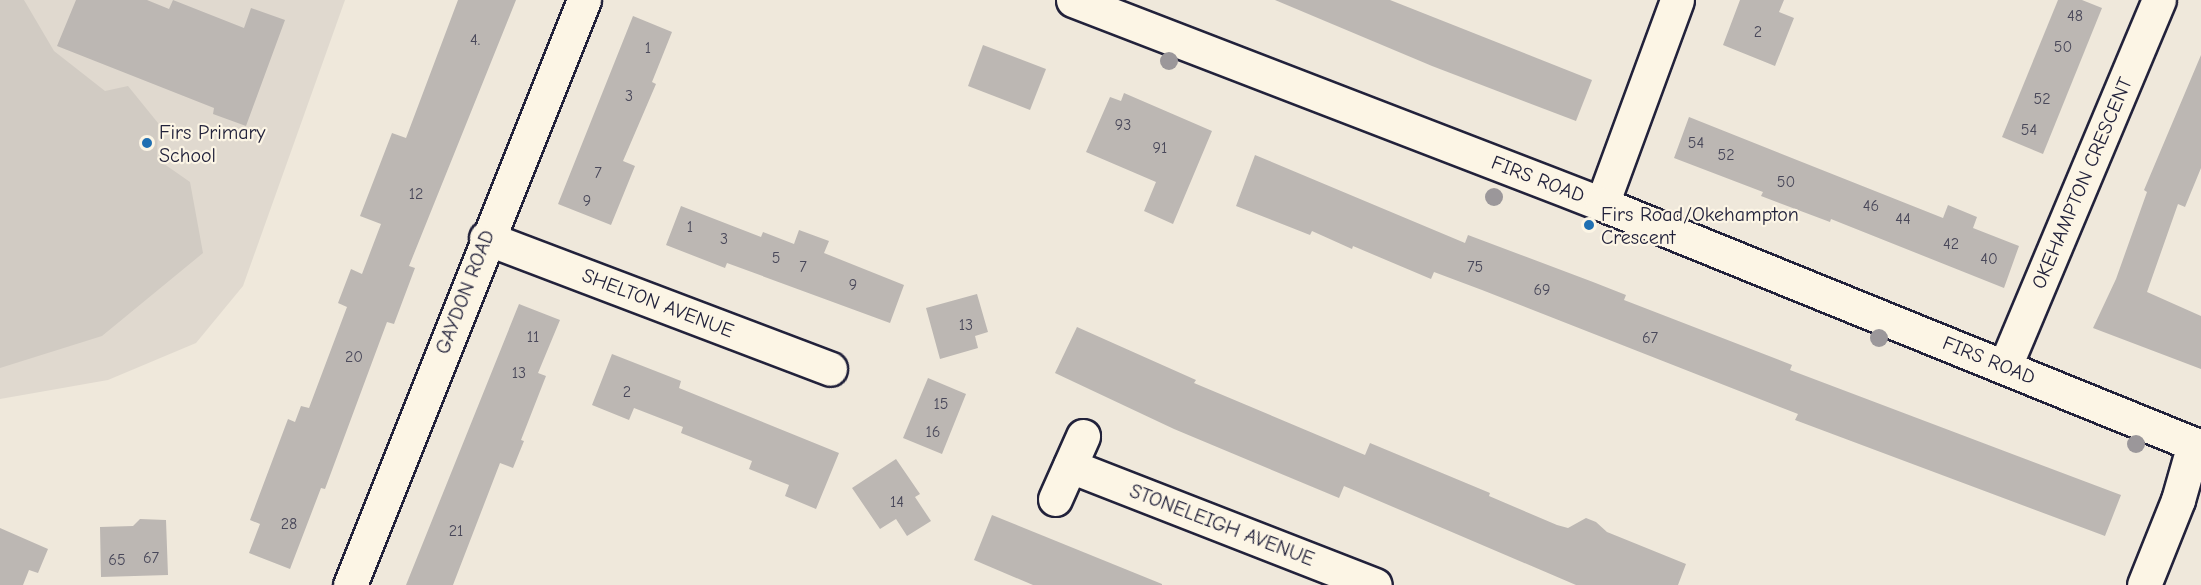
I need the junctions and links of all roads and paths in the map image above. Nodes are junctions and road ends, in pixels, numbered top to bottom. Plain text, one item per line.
1 (584, 0) edge
2 (1073, 0) edge
3 (1677, 0) edge
4 (2159, 0) edge
5 (1602, 204) junction
6 (486, 238) junction
7 (2005, 366) junction
8 (830, 369) dead end
9 (1083, 436) dead end
10 (2198, 445) edge
11 (1070, 466) junction
12 (1055, 499) dead end
13 (350, 585) edge
14 (1375, 585) edge
15 (2144, 585) edge

1 - 6 street, GAYDON ROAD
2 - 5 street, FIRS ROAD
3 - 5 street
4 - 7 street, OKEHAMPTON CRESCENT
5 - 7 street, FIRS ROAD
6 - 8 street, SHELTON AVENUE
6 - 13 street, GAYDON ROAD
7 - 10 street, FIRS ROAD
9 - 11 street
10 - 15 street
11 - 12 street
11 - 14 street, STONELEIGH AVENUE

